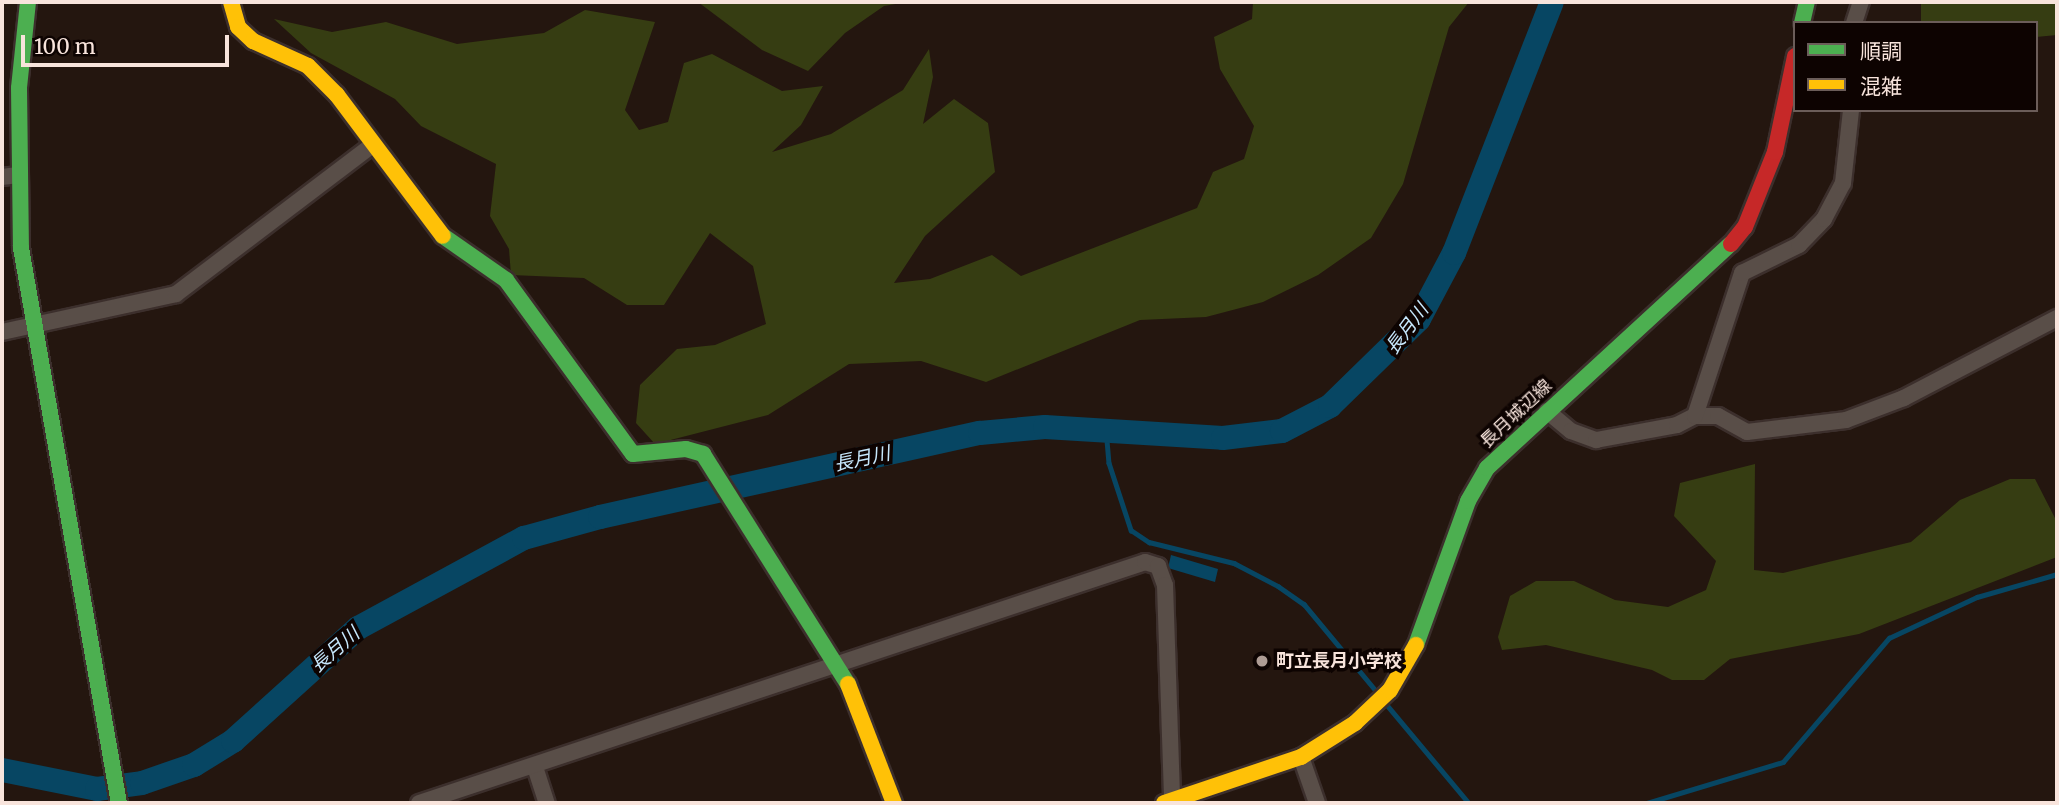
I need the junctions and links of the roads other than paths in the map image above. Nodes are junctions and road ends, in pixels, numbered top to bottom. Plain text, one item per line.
1 (28, 2) edge
2 (232, 2) edge
3 (1807, 2) edge
4 (1860, 2) edge
5 (1802, 21) edge
6 (1855, 21) edge
7 (1793, 66) edge
8 (1851, 112) edge
9 (371, 146) junction
10 (10, 176) edge
11 (2057, 318) edge
12 (32, 327) junction
13 (2, 332) edge
14 (1547, 411) junction
15 (1695, 416) junction
16 (841, 664) junction
17 (1301, 757) junction
18 (535, 767) junction
19 (118, 801) edge
20 (1168, 802) edge
21 (419, 803) edge
22 (547, 803) edge
23 (894, 803) edge
24 (1317, 803) edge

1 - 10 street
2 - 9 street
3 - 5 street
4 - 6 street
7 - 14 street, 長月城辺線
8 - 15 street
9 - 12 street
9 - 16 street
10 - 12 street
11 - 15 street
12 - 13 street
12 - 19 street
14 - 15 street
14 - 17 street, 長月城辺線
16 - 18 street
16 - 20 street
16 - 23 street
17 - 20 street, 長月城辺線
17 - 24 street
18 - 21 street
18 - 22 street

